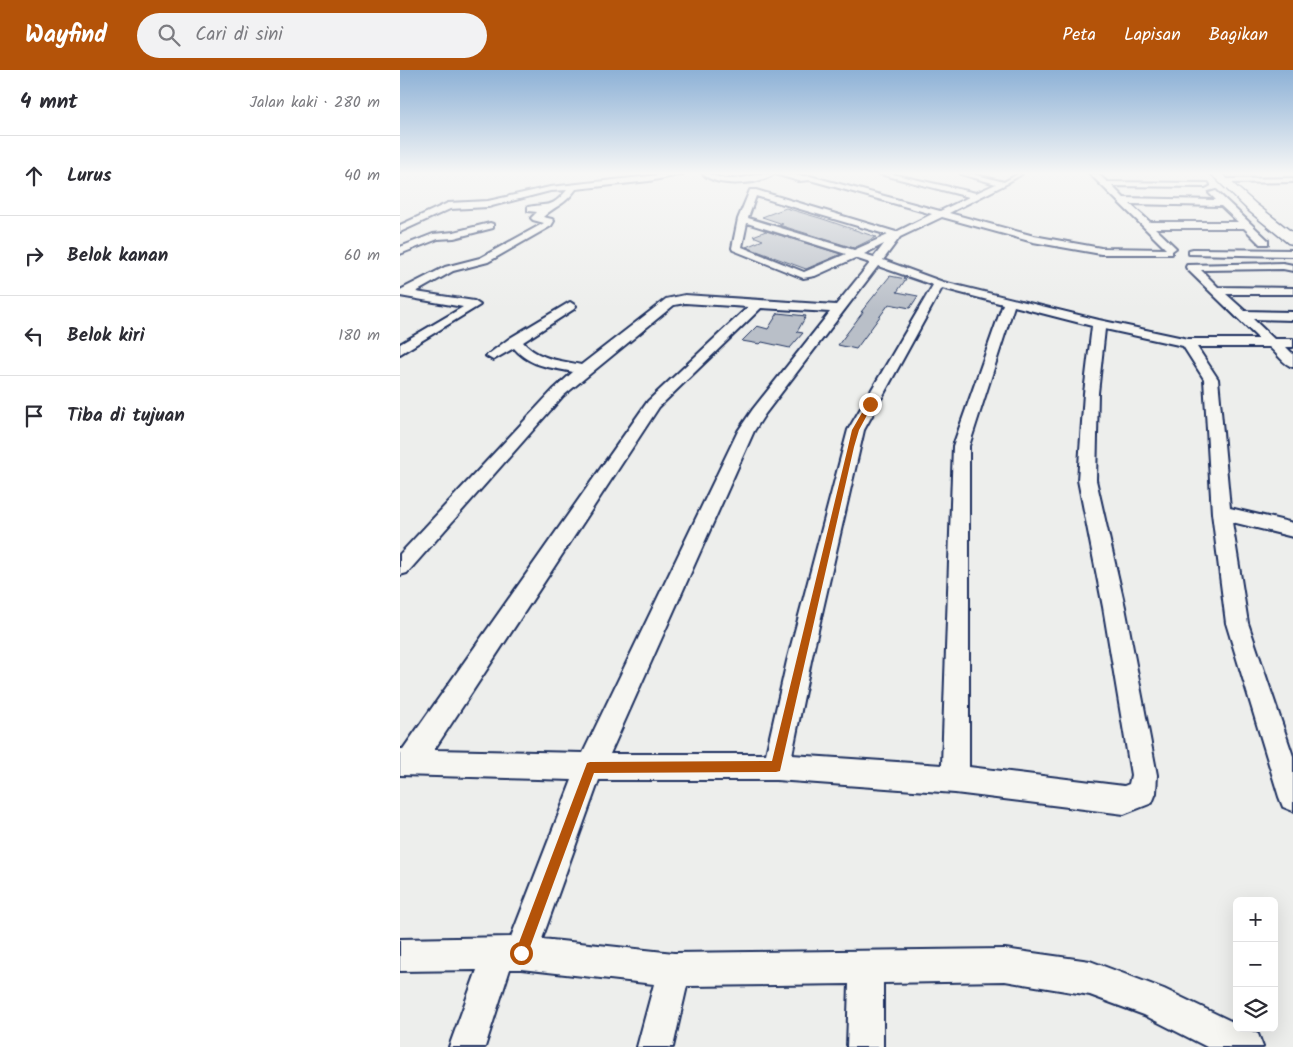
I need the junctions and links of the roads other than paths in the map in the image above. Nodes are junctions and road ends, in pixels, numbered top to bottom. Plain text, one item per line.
1 (743, 219) edge
2 (420, 220) edge
3 (543, 220) edge
4 (745, 220) edge
5 (845, 220) edge
6 (929, 220) edge
7 (960, 220) edge
8 (1144, 220) edge
9 (1237, 220) edge
10 (1267, 220) edge
11 (1147, 225) junction
12 (1245, 225) junction
13 (490, 226) dead end
14 (400, 229) edge
15 (897, 235) junction
16 (1293, 240) edge
17 (1175, 249) junction
18 (400, 251) edge
19 (1293, 253) edge
20 (855, 254) junction
21 (877, 262) junction
22 (1191, 267) junction
23 (1293, 268) edge
24 (939, 284) junction
25 (1214, 290) junction
26 (1293, 291) edge
27 (403, 293) edge
28 (1010, 302) junction
29 (758, 304) junction
30 (570, 306) dead end
31 (839, 308) junction
32 (1241, 315) junction
33 (1293, 316) edge
34 (1099, 324) junction
35 (515, 341) junction
36 (1270, 342) junction
37 (1188, 343) junction
38 (1293, 343) edge
39 (400, 350) edge
40 (493, 356) dead end
41 (1293, 363) edge
42 (584, 370) junction
43 (1221, 513) junction
44 (1293, 530) edge
45 (400, 567) edge
46 (405, 762) edge
47 (590, 767) junction
48 (776, 767) junction
49 (955, 779) junction
50 (1293, 797) edge
51 (510, 953) junction
52 (400, 955) edge
53 (866, 967) junction
54 (674, 970) junction
55 (466, 1047) edge
56 (656, 1047) edge
57 (865, 1047) edge
58 (1245, 1047) edge

1 - 20 street
2 - 14 street
3 - 27 street
4 - 20 street
5 - 15 street
6 - 15 street
7 - 17 street
8 - 11 street
9 - 12 street
10 - 16 street
11 - 12 street
11 - 17 street
12 - 17 street
13 - 18 street
15 - 20 street
15 - 21 street
17 - 19 street
17 - 22 street
20 - 21 street
21 - 24 street
21 - 31 street
22 - 23 street
22 - 25 street
24 - 28 street
24 - 48 street
25 - 26 street
25 - 32 street
27 - 39 street
28 - 34 street
28 - 49 street
29 - 31 street
29 - 42 street
29 - 46 street
30 - 35 street
31 - 47 street
32 - 33 street
32 - 36 street
34 - 37 street
34 - 49 street
35 - 40 street
35 - 42 street
36 - 37 street
36 - 38 street
36 - 41 street
37 - 43 street
42 - 45 street
43 - 44 street
43 - 50 street
46 - 47 street
47 - 48 street
47 - 51 street
48 - 49 street
51 - 52 street
51 - 54 street
51 - 55 street
53 - 54 street
53 - 57 street
53 - 58 street
54 - 56 street

